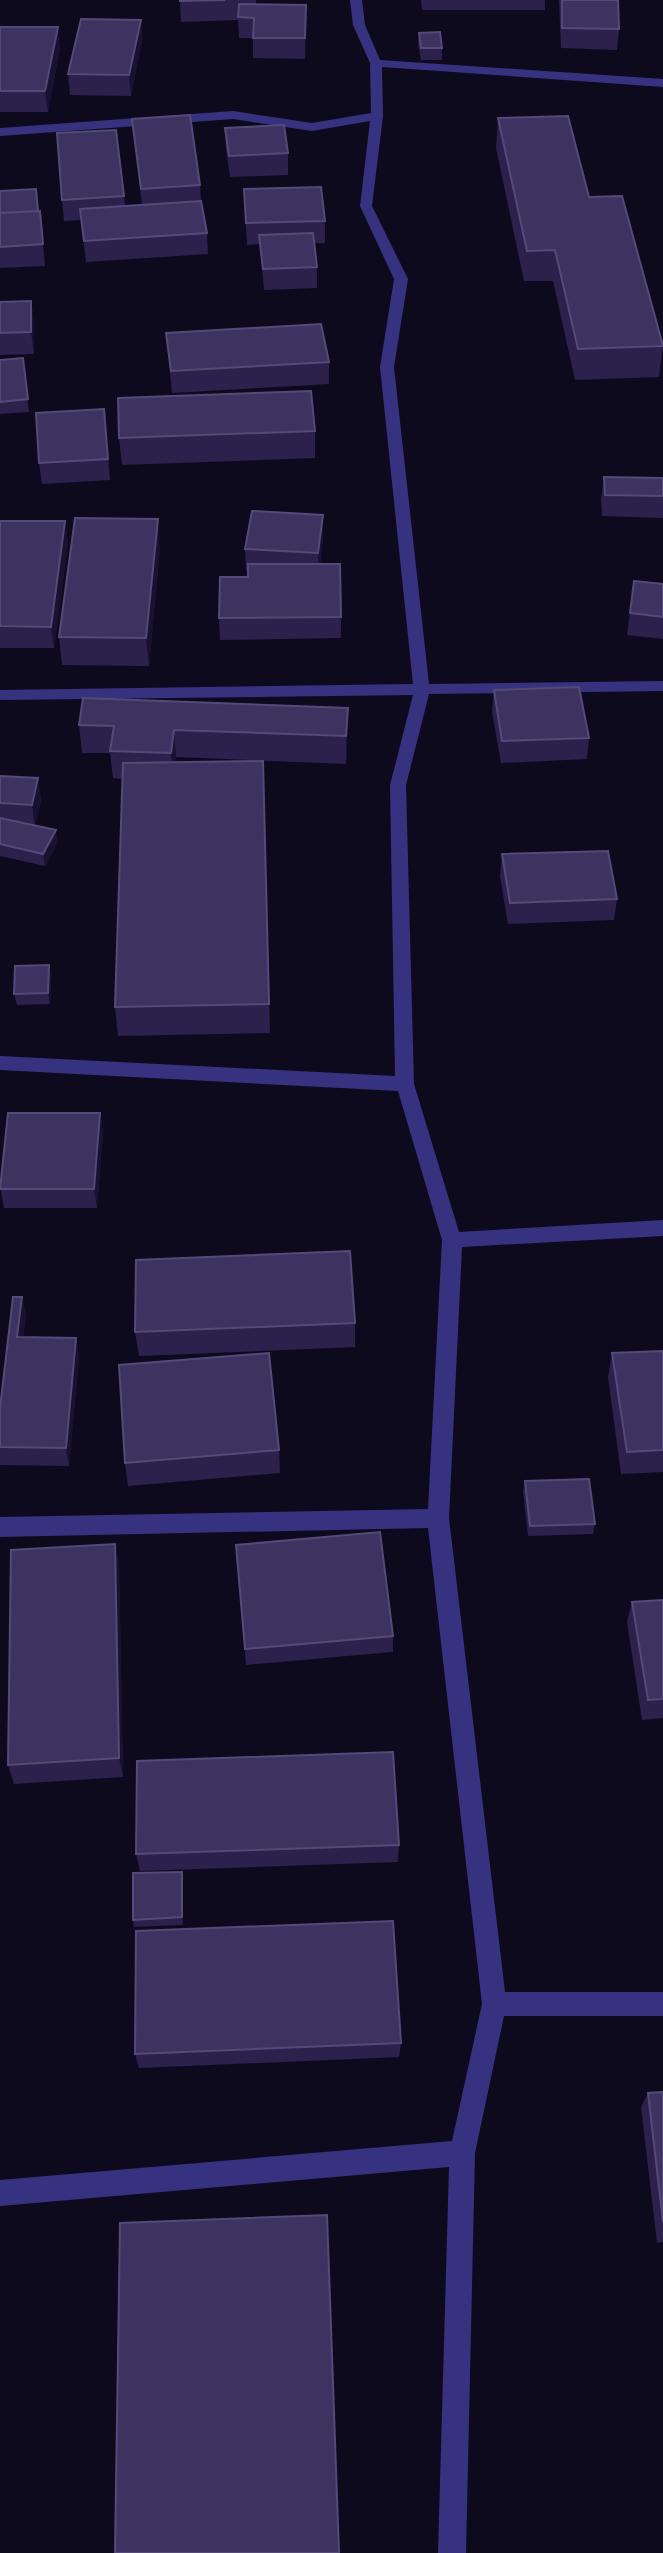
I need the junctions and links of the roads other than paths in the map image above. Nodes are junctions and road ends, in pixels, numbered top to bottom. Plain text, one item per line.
1 (356, 0) edge
2 (376, 63) junction
3 (663, 83) edge
4 (377, 116) junction
5 (0, 132) edge
6 (663, 686) edge
7 (422, 690) junction
8 (0, 695) edge
9 (0, 1063) edge
10 (405, 1084) junction
11 (663, 1228) edge
12 (452, 1240) junction
13 (438, 1518) junction
14 (0, 1527) edge
15 (494, 2004) junction
16 (663, 2004) edge
17 (462, 2153) junction
18 (0, 2193) edge
19 (452, 2553) edge

1 - 2 street
2 - 3 street
2 - 4 street
4 - 5 street
4 - 7 street
6 - 7 street
7 - 8 street
7 - 10 street
9 - 10 street
10 - 12 street
11 - 12 street
12 - 13 street
13 - 14 street
13 - 15 street
15 - 16 street
15 - 17 street
17 - 18 street
17 - 19 street

